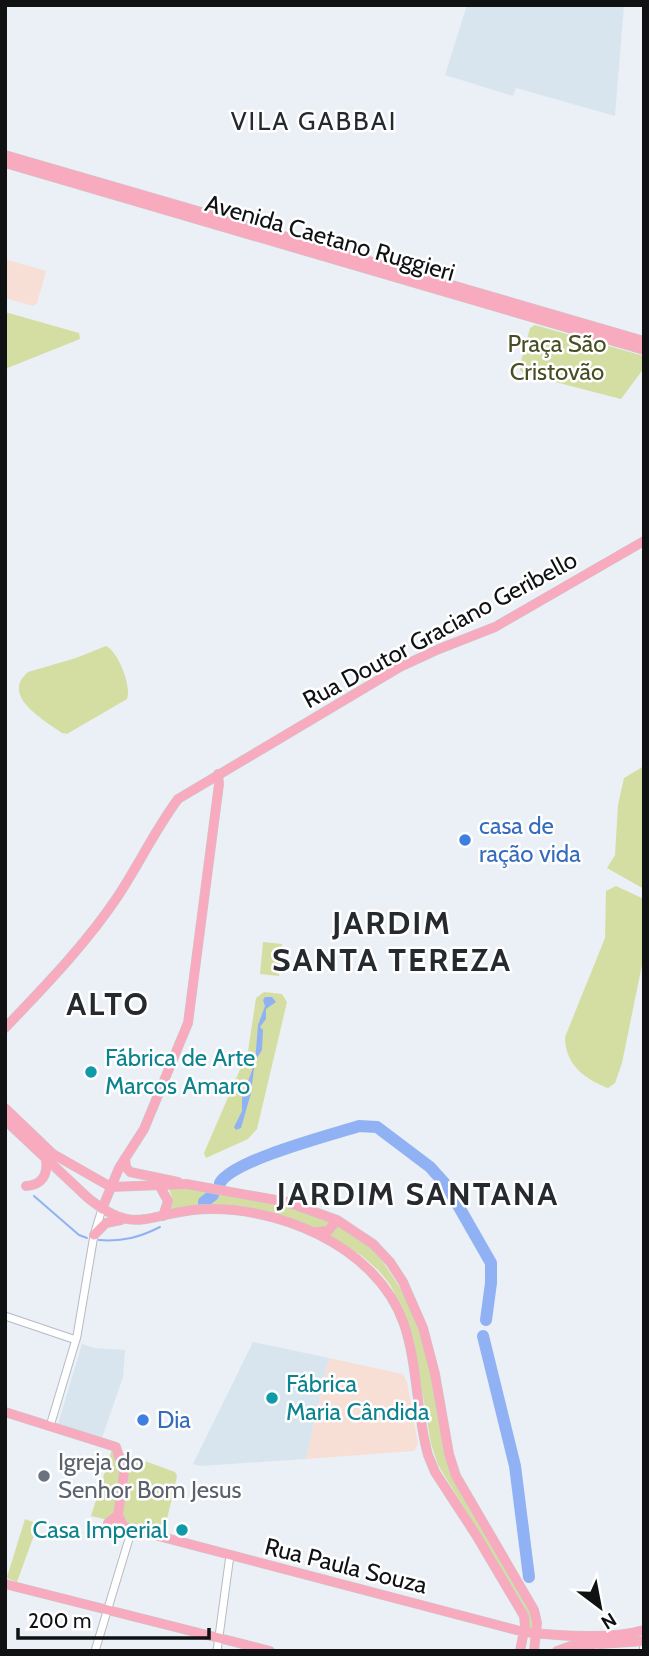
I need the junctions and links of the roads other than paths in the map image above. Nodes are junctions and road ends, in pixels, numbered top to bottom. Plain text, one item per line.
1 (5, 155) edge
2 (5, 163) edge
3 (644, 341) edge
4 (644, 350) edge
5 (644, 541) edge
6 (218, 774) junction
7 (5, 1028) edge
8 (5, 1108) edge
9 (5, 1120) edge
10 (125, 1158) junction
11 (46, 1159) junction
12 (151, 1177) junction
13 (186, 1184) junction
14 (26, 1186) dead end
15 (161, 1186) junction
16 (111, 1187) junction
17 (102, 1209) junction
18 (163, 1216) junction
19 (123, 1220) junction
20 (337, 1220) junction
21 (313, 1232) junction
22 (94, 1235) junction
23 (5, 1316) edge
24 (76, 1340) junction
25 (5, 1412) edge
26 (50, 1426) junction
27 (118, 1515) junction
28 (108, 1523) dead end
29 (128, 1528) junction
30 (230, 1555) junction
31 (5, 1584) edge
32 (107, 1610) junction
33 (644, 1630) edge
34 (524, 1632) junction
35 (536, 1633) junction
36 (219, 1638) junction
37 (644, 1644) edge
38 (578, 1646) junction
39 (94, 1651) edge
40 (217, 1651) edge
41 (270, 1651) edge
42 (520, 1651) edge
43 (534, 1651) edge
44 (557, 1651) edge
45 (596, 1651) edge
46 (643, 1651) edge

1 - 3 main road, Avenida Caetano Ruggieri
2 - 4 main road, Avenida Caetano Ruggieri
5 - 6 main road, Rua Doutor Graciano Geribello
6 - 7 main road, Rua Doutor Graciano Geribello
6 - 10 main road
8 - 16 main road
9 - 11 main road
10 - 12 main road
10 - 16 main road
11 - 14 main road
11 - 17 main road
12 - 13 main road
12 - 15 main road
13 - 15 main road
13 - 20 main road
15 - 16 main road
15 - 18 main road
16 - 17 main road
17 - 19 main road
17 - 22 street
18 - 19 main road
18 - 21 main road
19 - 22 main road
20 - 21 main road
20 - 35 main road
21 - 34 main road
22 - 24 street
23 - 24 street
24 - 26 street
25 - 26 main road
26 - 27 main road
27 - 28 main road
27 - 29 main road
29 - 30 main road, Rua Paula Souza
29 - 32 street
30 - 34 main road, Rua Paula Souza
30 - 36 street
31 - 32 main road
32 - 36 main road
32 - 39 street
33 - 35 main road, Rua Paula Souza
34 - 35 main road, Rua Paula Souza
34 - 42 main road
35 - 43 main road
36 - 40 street
36 - 41 main road
37 - 38 main road
37 - 46 street
38 - 44 main road
38 - 45 street

